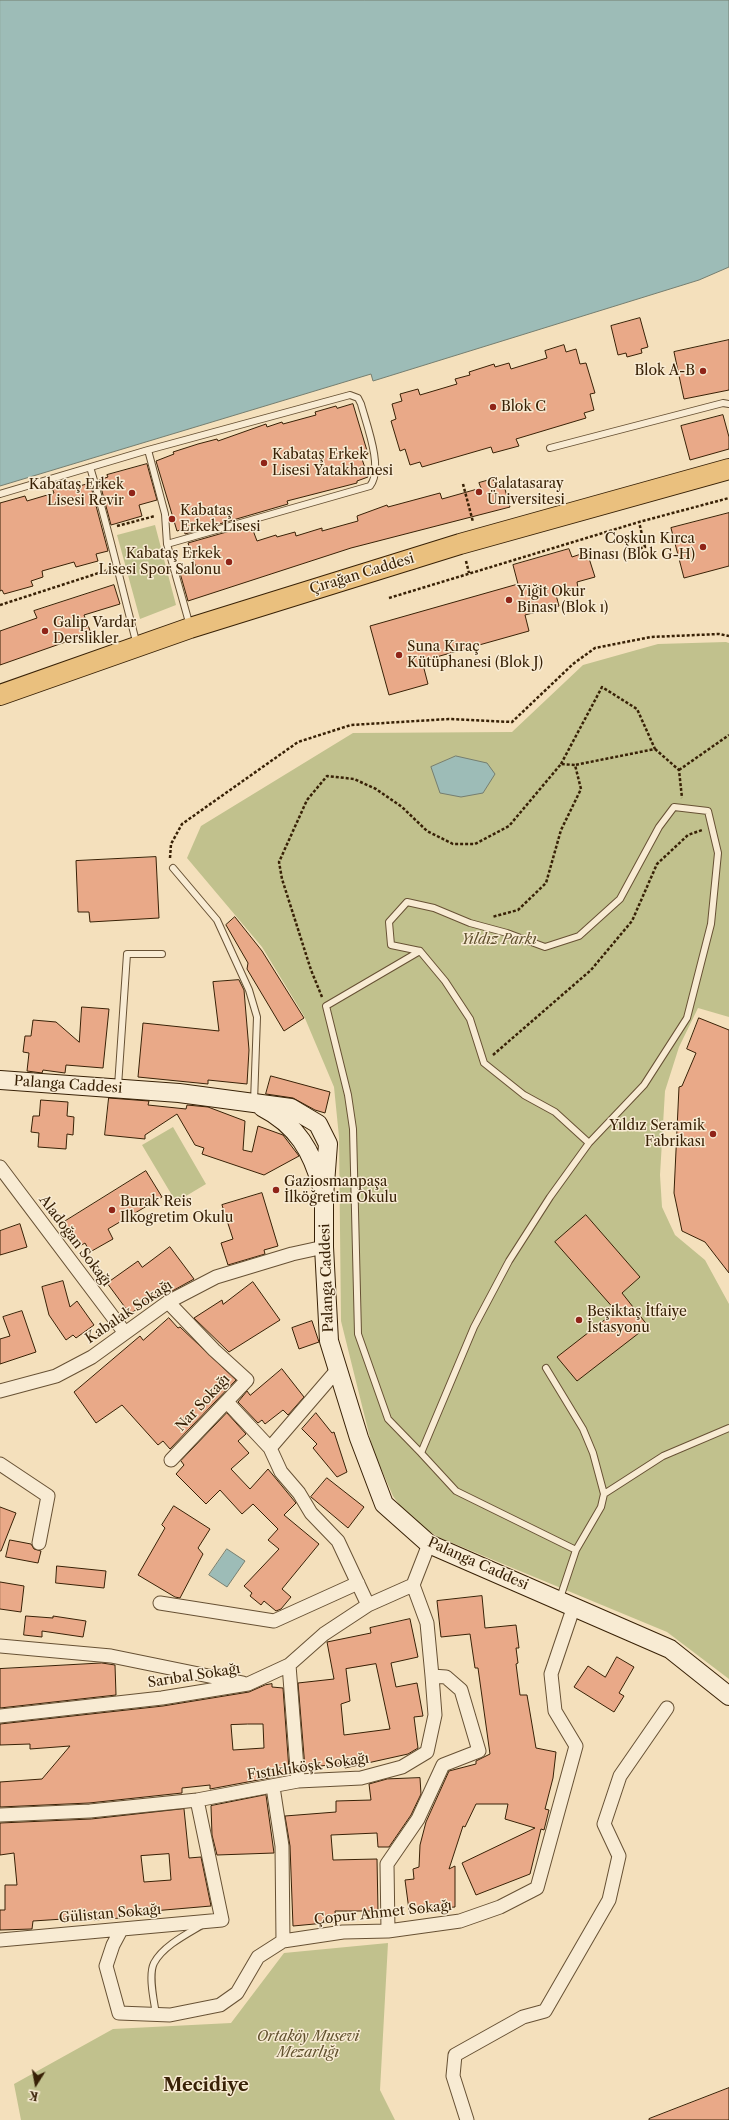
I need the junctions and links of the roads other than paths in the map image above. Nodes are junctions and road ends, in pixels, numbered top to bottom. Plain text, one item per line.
1 (729, 404) edge
2 (550, 448) dead end
3 (148, 450) junction
4 (90, 467) junction
5 (729, 469) edge
6 (0, 494) edge
7 (167, 544) junction
8 (190, 628) junction
9 (137, 645) junction
10 (0, 695) edge
11 (173, 868) road end
12 (420, 951) junction
13 (162, 954) dead end
14 (0, 1080) edge
15 (118, 1088) junction
16 (254, 1103) junction
17 (589, 1143) junction
18 (0, 1167) edge
19 (324, 1247) junction
20 (168, 1302) junction
21 (125, 1333) junction
22 (546, 1368) dead end
23 (338, 1369) junction
24 (0, 1391) edge
25 (227, 1402) junction
26 (729, 1428) edge
27 (270, 1448) junction
28 (421, 1453) junction
29 (171, 1460) dead end
30 (1, 1467) edge
31 (604, 1494) junction
32 (39, 1543) dead end
33 (429, 1544) junction
34 (576, 1550) junction
35 (358, 1583) junction
36 (413, 1585) junction
37 (160, 1603) dead end
38 (567, 1603) junction
39 (368, 1605) junction
40 (0, 1646) edge
41 (289, 1665) junction
42 (432, 1676) junction
43 (248, 1684) junction
44 (729, 1696) edge
45 (667, 1708) dead end
46 (0, 1716) edge
47 (298, 1781) junction
48 (273, 1787) junction
49 (197, 1800) junction
50 (0, 1814) edge
51 (207, 1922) junction
52 (121, 1930) junction
53 (388, 1931) junction
54 (0, 1940) edge
55 (283, 1941) junction
56 (156, 2014) junction
57 (467, 2120) edge

1 - 2 lane
3 - 4 lane
3 - 7 lane
3 - 7 lane
4 - 6 lane
4 - 9 lane
5 - 8 main road, Çırağan Caddesi
7 - 8 lane
8 - 9 main road, Çırağan Caddesi
9 - 10 main road, Çırağan Caddesi
11 - 16 lane
12 - 17 lane
12 - 17 lane
12 - 28 lane
13 - 15 lane
14 - 15 main road, Palanga Caddesi
15 - 16 main road, Palanga Caddesi
16 - 19 main road, Palanga Caddesi
17 - 28 lane
18 - 21 street, Aladoğan Sokağı
19 - 20 street, Kabalak Sokağı
19 - 23 main road, Palanga Caddesi
20 - 21 street, Kabalak Sokağı
20 - 25 street, Nar Sokağı
21 - 24 street, Kabalak Sokağı
22 - 31 lane
23 - 27 street
23 - 33 main road, Palanga Caddesi
25 - 27 street
25 - 29 street, Nar Sokağı
26 - 31 lane
27 - 35 street
28 - 34 lane
30 - 32 street
31 - 34 lane
33 - 36 street
33 - 38 main road, Palanga Caddesi
34 - 38 lane
35 - 37 street
35 - 39 street
36 - 39 street, Sarıbal Sokağı
36 - 42 street, Fıstıklıköşk Sokağı
38 - 44 main road, Palanga Caddesi
38 - 53 street, Çopur Ahmet Sokağı
39 - 41 street, Sarıbal Sokağı
40 - 43 street
41 - 43 street, Sarıbal Sokağı
41 - 47 street
42 - 47 street, Fıstıklıköşk Sokağı
42 - 53 street
43 - 46 street, Sarıbal Sokağı
45 - 57 street
47 - 48 street, Fıstıklıköşk Sokağı
48 - 49 street, Fıstıklıköşk Sokağı
48 - 55 street
49 - 50 street, Fıstıklıköşk Sokağı
49 - 51 street, Gülistan Sokağı
51 - 52 street, Gülistan Sokağı
51 - 56 lane
52 - 54 street, Gülistan Sokağı
52 - 56 street, Çopur Ahmet Sokağı
53 - 55 street, Çopur Ahmet Sokağı
55 - 56 street, Çopur Ahmet Sokağı

